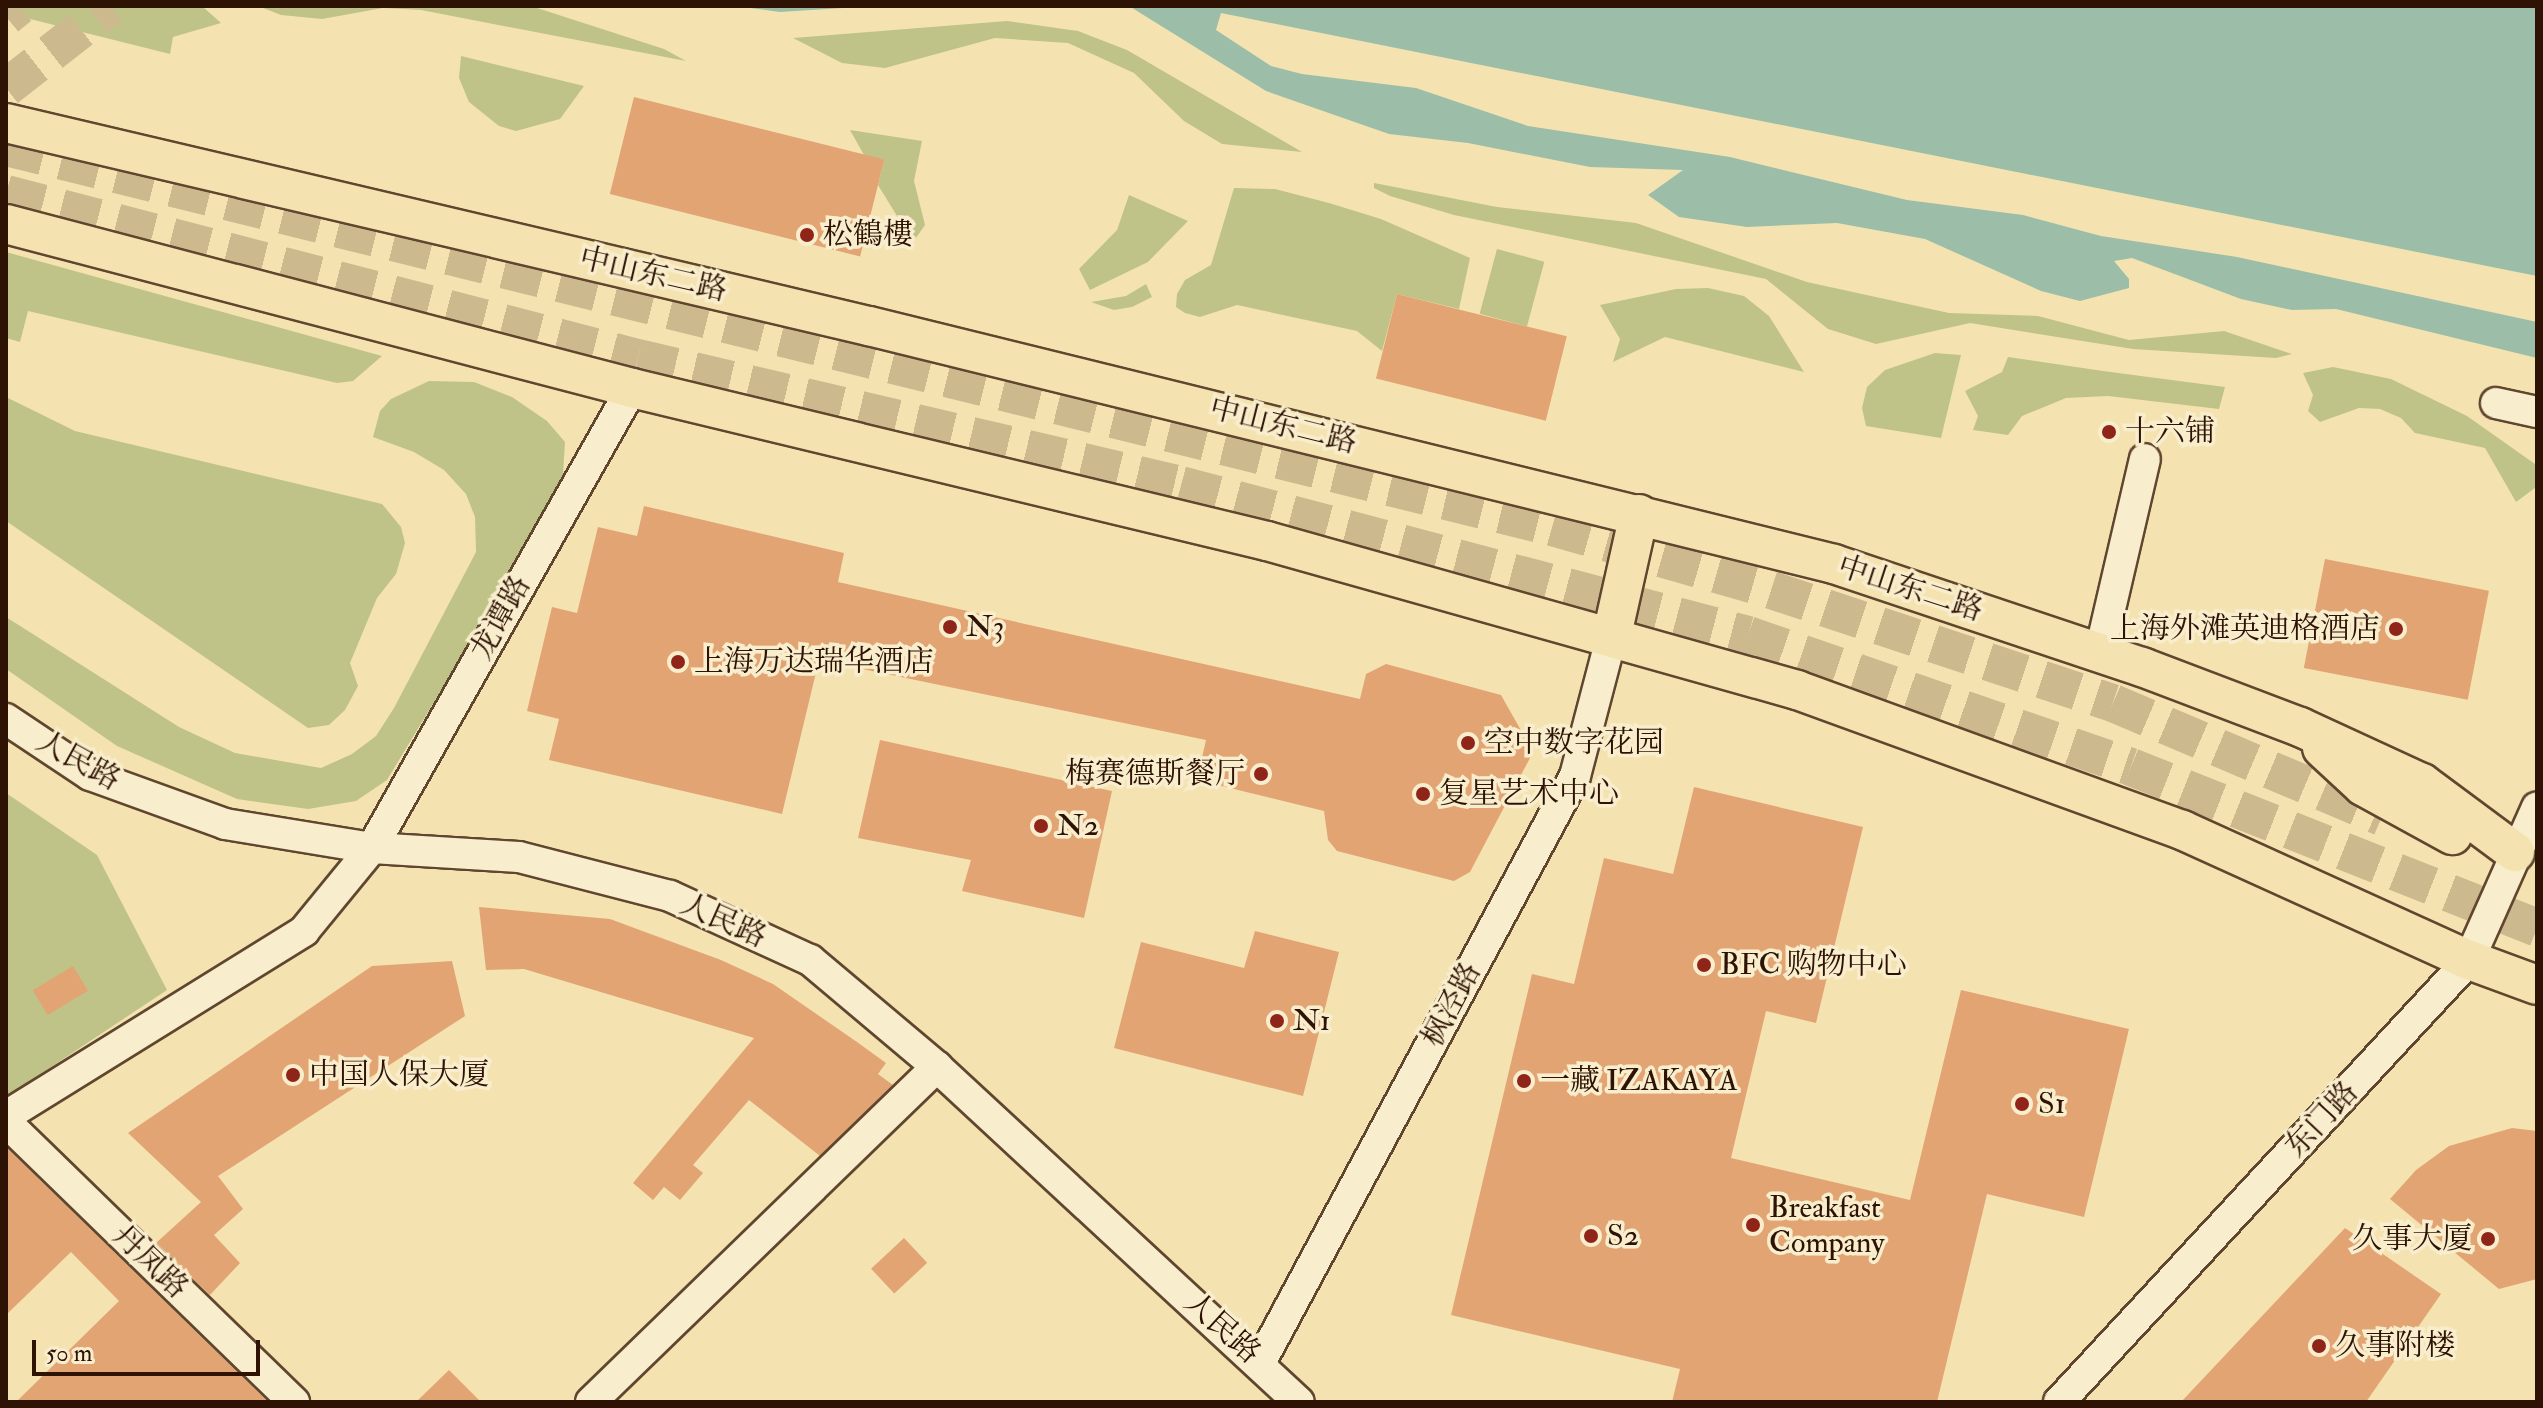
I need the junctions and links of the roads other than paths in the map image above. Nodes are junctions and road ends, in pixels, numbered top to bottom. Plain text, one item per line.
1 (6, 123) edge
2 (6, 224) edge
3 (632, 388) junction
4 (2496, 403) dead end
5 (2537, 412) edge
6 (2145, 459) dead end
7 (1639, 514) junction
8 (1612, 635) junction
9 (2100, 652) junction
10 (6, 719) edge
11 (2300, 727) junction
12 (2537, 807) edge
13 (2382, 817) tunnel mouth
14 (2452, 835) junction
15 (372, 848) junction
16 (2526, 856) edge
17 (2469, 960) junction
18 (2537, 985) edge
19 (937, 1067) junction
20 (6, 1116) edge
21 (6, 1122) edge
22 (1260, 1363) junction
23 (2076, 1398) edge
24 (294, 1402) edge
25 (591, 1402) edge
26 (1299, 1402) edge

1 - 7 main road, 中山东二路
2 - 3 main road
3 - 8 main road
3 - 15 street, 龙谭路
4 - 5 street
6 - 9 street
7 - 8 main road
7 - 9 main road, 中山东二路
8 - 17 main road
8 - 22 street, 枫泾路
9 - 11 main road, 中山东二路
10 - 15 street, 人民路
11 - 14 main road
11 - 16 main road, 中山东二路
12 - 16 street, 东门路
13 - 14 main road
14 - 16 main road
15 - 19 street, 人民路
15 - 20 street, 龙谭路
16 - 17 street, 东门路
17 - 18 main road
17 - 23 street, 东门路
19 - 22 street, 人民路
19 - 25 street
21 - 24 street, 丹凤路
22 - 26 street, 人民路

